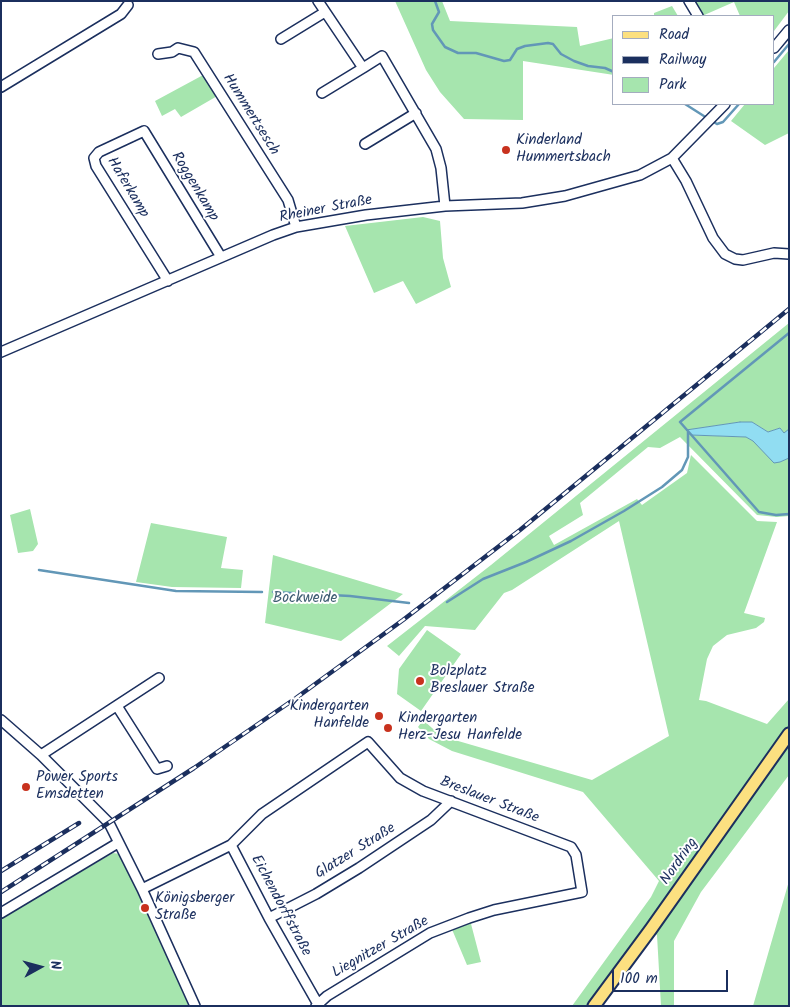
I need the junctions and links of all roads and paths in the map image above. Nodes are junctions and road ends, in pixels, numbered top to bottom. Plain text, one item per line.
1 (318, 1) edge
2 (689, 1) edge
3 (128, 5) dead end
4 (325, 12) junction
5 (697, 15) edge
6 (789, 30) edge
7 (280, 39) dead end
8 (775, 47) edge
9 (158, 54) dead end
10 (363, 68) junction
11 (1, 87) edge
12 (322, 93) dead end
13 (724, 105) edge
14 (416, 113) junction
15 (144, 131) joint
16 (365, 144) dead end
17 (672, 158) junction
18 (445, 206) junction
19 (296, 227) junction
20 (789, 254) edge
21 (221, 257) junction
22 (168, 280) junction
23 (1, 352) edge
24 (159, 678) dead end
25 (118, 706) junction
26 (2, 721) edge
27 (789, 734) edge
28 (41, 755) junction
29 (167, 766) dead end
30 (451, 801) junction
31 (118, 843) junction
32 (231, 844) junction
33 (142, 889) junction
34 (582, 892) joint
35 (1, 913) edge
36 (269, 918) junction
37 (318, 1005) edge
38 (194, 1006) edge
39 (594, 1006) edge

1 - 4 street
2 - 5 street
3 - 11 street
4 - 7 street
4 - 10 street
6 - 8 street
9 - 19 street, Hummertsesch
10 - 12 street
10 - 14 street
13 - 17 street, Rheiner Straße
14 - 16 street
14 - 18 street
15 - 21 street, Roggenkamp
15 - 22 street, Haferkamp
17 - 18 street, Rheiner Straße
17 - 20 street
18 - 19 street, Rheiner Straße
19 - 21 street, Rheiner Straße
21 - 22 street, Rheiner Straße
22 - 23 street, Rheiner Straße
24 - 25 street
25 - 28 street
25 - 29 street
26 - 28 street
27 - 39 main road, Nordring
28 - 31 street
30 - 32 street, Breslauer Straße
30 - 34 street, Breslauer Straße
30 - 36 street, Glatzer Straße
31 - 33 street
31 - 35 street
32 - 33 street
32 - 36 street, Eichendorffstraße
33 - 38 street
34 - 37 street, Liegnitzer Straße
36 - 37 street, Eichendorffstraße

